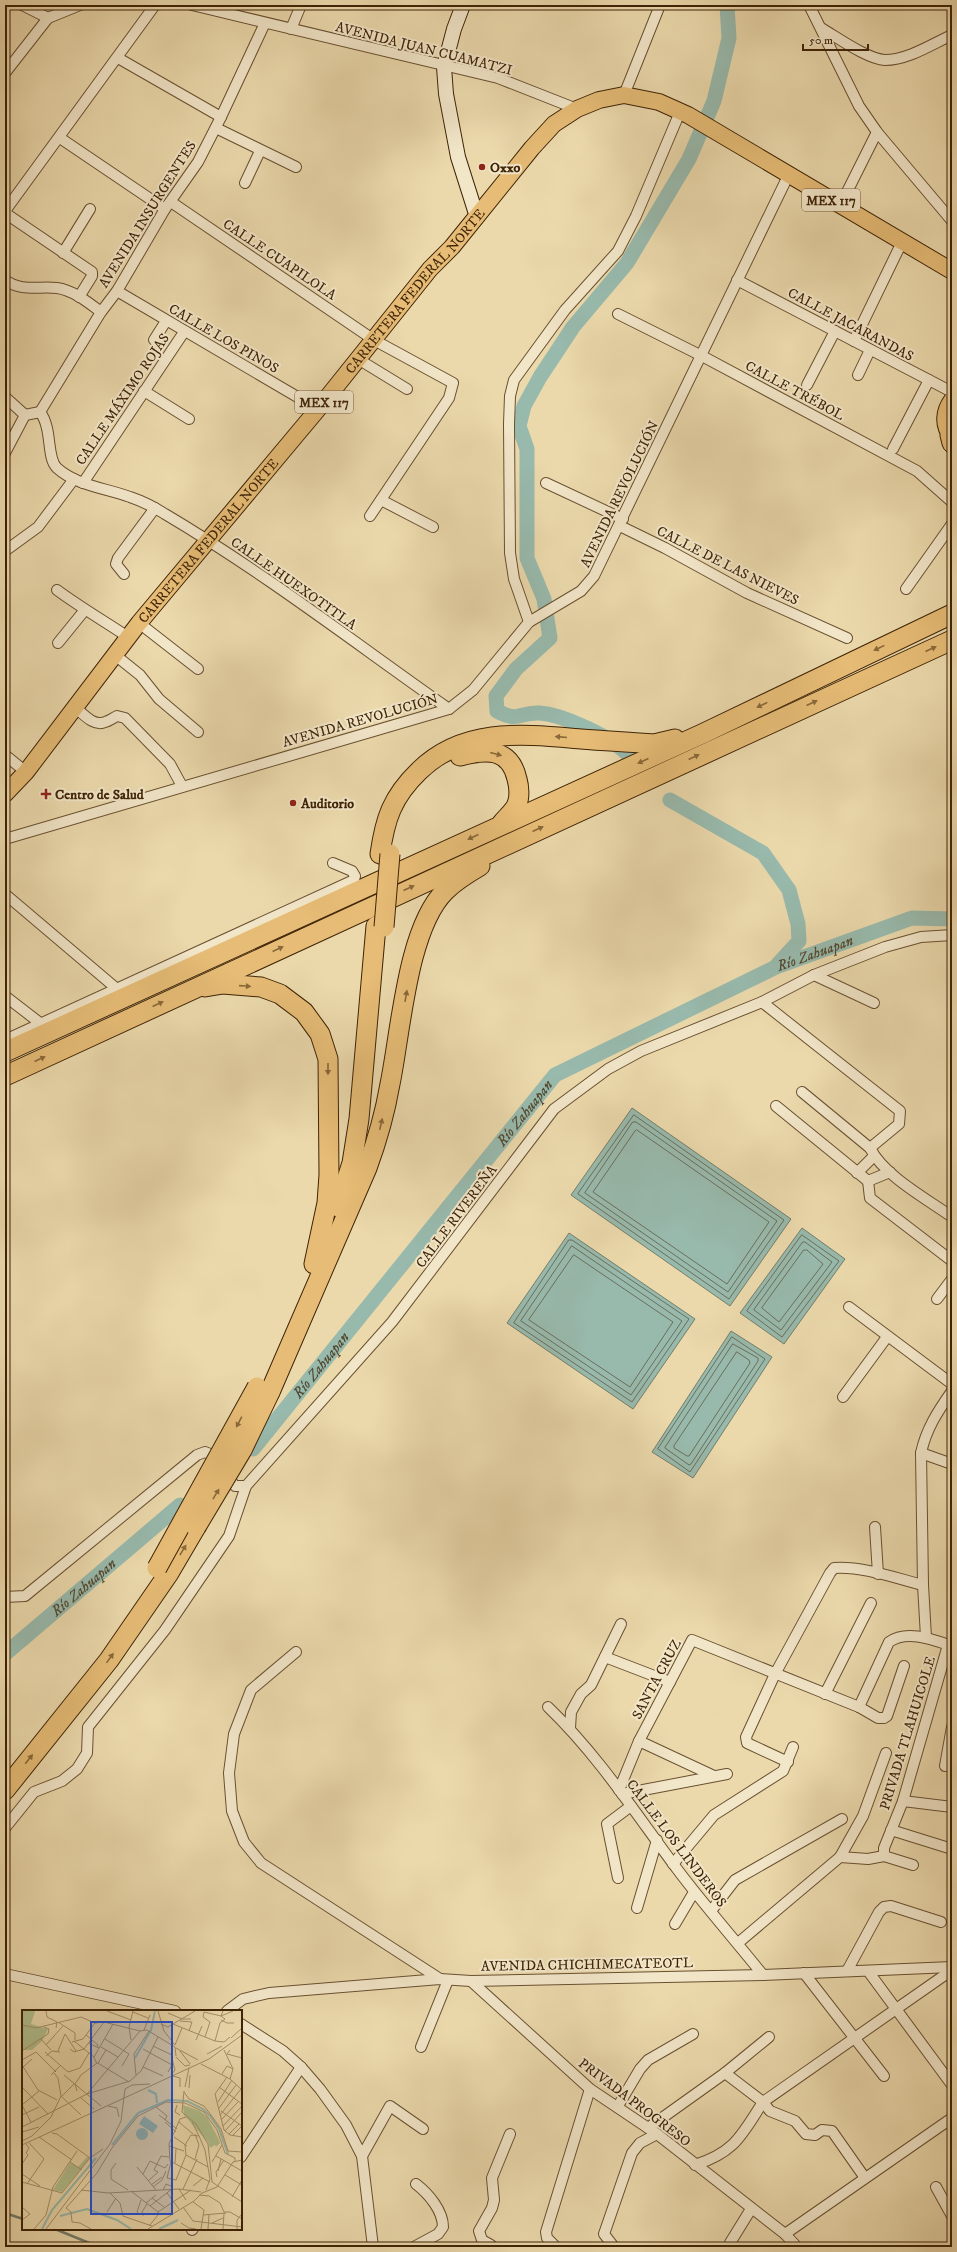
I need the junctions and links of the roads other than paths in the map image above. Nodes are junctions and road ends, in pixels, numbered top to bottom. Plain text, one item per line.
1 (22, 5) edge
2 (80, 5) edge
3 (155, 5) edge
4 (192, 5) edge
5 (301, 5) edge
6 (463, 5) edge
7 (660, 5) edge
8 (809, 5) edge
9 (48, 18) junction
10 (265, 23) junction
11 (821, 28) junction
12 (291, 29) junction
13 (952, 35) edge
14 (118, 58) junction
15 (444, 67) junction
16 (5, 73) edge
17 (624, 95) junction
18 (577, 109) junction
19 (684, 114) junction
20 (221, 117) junction
21 (216, 128) junction
22 (877, 132) junction
23 (60, 138) junction
24 (260, 151) junction
25 (296, 167) dead end
26 (789, 174) junction
27 (245, 183) dead end
28 (168, 206) junction
29 (840, 206) junction
30 (90, 210) dead end
31 (5, 212) edge
32 (477, 217) junction
33 (952, 221) edge
34 (902, 242) junction
35 (63, 253) junction
36 (952, 270) edge
37 (5, 280) edge
38 (737, 280) junction
39 (117, 291) junction
40 (79, 297) junction
41 (101, 312) junction
42 (618, 314) dead end
43 (166, 321) junction
44 (835, 331) junction
45 (184, 332) junction
46 (154, 340) dead end
47 (374, 340) junction
48 (854, 341) junction
49 (870, 350) junction
50 (702, 356) junction
51 (358, 359) junction
52 (858, 375) dead end
53 (929, 380) junction
54 (807, 385) dead end
55 (407, 389) dead end
56 (144, 391) junction
57 (952, 392) edge
58 (5, 397) edge
59 (952, 400) edge
60 (318, 409) junction
61 (40, 412) junction
62 (25, 415) junction
63 (189, 419) dead end
64 (951, 438) edge
65 (893, 449) dead end
66 (5, 454) edge
67 (79, 481) junction
68 (546, 483) dead end
69 (381, 500) junction
70 (952, 502) edge
71 (155, 508) junction
72 (370, 516) dead end
73 (621, 523) junction
74 (952, 524) edge
75 (433, 527) dead end
76 (208, 540) junction
77 (5, 551) edge
78 (124, 574) dead end
79 (906, 588) dead end
80 (57, 590) dead end
81 (84, 611) junction
82 (952, 614) edge
83 (532, 620) junction
84 (139, 623) junction
85 (128, 637) junction
86 (847, 638) dead end
87 (952, 640) edge
88 (58, 642) dead end
89 (115, 655) junction
90 (198, 669) dead end
91 (75, 707) junction
92 (448, 709) junction
93 (198, 732) dead end
94 (704, 733) junction
95 (5, 755) edge
96 (26, 772) junction
97 (182, 786) junction
98 (5, 794) edge
99 (501, 824) junction
100 (5, 839) edge
101 (502, 846) junction
102 (385, 854) junction
103 (334, 864) dead end
104 (5, 894) edge
105 (380, 926) junction
106 (952, 935) edge
107 (814, 975) junction
108 (192, 988) junction
109 (117, 989) junction
110 (5, 996) edge
111 (762, 1002) junction
112 (874, 1003) dead end
113 (40, 1023) junction
114 (5, 1040) edge
115 (5, 1052) edge
116 (5, 1076) edge
117 (802, 1092) dead end
118 (776, 1106) dead end
119 (872, 1152) junction
120 (890, 1172) junction
121 (857, 1173) junction
122 (868, 1181) junction
123 (353, 1200) junction
124 (952, 1217) edge
125 (952, 1261) edge
126 (314, 1264) junction
127 (952, 1279) edge
128 (937, 1299) dead end
129 (849, 1307) dead end
130 (887, 1337) junction
131 (952, 1384) edge
132 (263, 1389) junction
133 (952, 1391) edge
134 (842, 1397) dead end
135 (921, 1453) junction
136 (952, 1464) edge
137 (246, 1486) junction
138 (875, 1527) dead end
139 (878, 1574) junction
140 (923, 1585) junction
141 (5, 1597) edge
142 (871, 1603) dead end
143 (621, 1624) dead end
144 (926, 1637) junction
145 (950, 1645) edge
146 (296, 1652) dead end
147 (605, 1657) junction
148 (904, 1666) dead end
149 (775, 1674) junction
150 (670, 1682) junction
151 (825, 1694) junction
152 (548, 1707) dead end
153 (859, 1707) junction
154 (570, 1728) junction
155 (951, 1734) edge
156 (639, 1741) junction
157 (793, 1747) dead end
158 (886, 1753) dead end
159 (788, 1762) junction
160 (945, 1766) dead end
161 (5, 1769) edge
162 (726, 1774) dead end
163 (714, 1776) junction
164 (5, 1790) edge
165 (621, 1792) junction
166 (903, 1801) junction
167 (631, 1806) junction
168 (952, 1807) edge
169 (842, 1819) dead end
170 (5, 1828) edge
171 (891, 1830) junction
172 (657, 1840) junction
173 (952, 1849) edge
174 (884, 1856) junction
175 (840, 1857) junction
176 (673, 1864) junction
177 (913, 1864) dead end
178 (618, 1878) dead end
179 (694, 1892) junction
180 (637, 1908) dead end
181 (711, 1911) junction
182 (941, 1922) dead end
183 (675, 1924) dead end
184 (738, 1943) junction
185 (952, 1967) edge
186 (952, 1970) edge
187 (847, 1971) junction
188 (868, 1971) junction
189 (804, 1973) junction
190 (5, 1974) edge
191 (763, 1975) junction
192 (444, 1979) junction
193 (471, 1981) junction
194 (170, 2010) edge
195 (228, 2010) edge
196 (896, 2010) junction
197 (242, 2025) edge
198 (693, 2034) dead end
199 (769, 2037) dead end
200 (855, 2037) junction
201 (421, 2047) dead end
202 (301, 2067) junction
203 (725, 2073) junction
204 (884, 2076) dead end
205 (952, 2085) edge
206 (590, 2089) junction
207 (763, 2102) junction
208 (618, 2106) junction
209 (952, 2118) edge
210 (423, 2129) dead end
211 (652, 2131) junction
212 (510, 2134) dead end
213 (242, 2156) edge
214 (362, 2156) junction
215 (695, 2165) junction
216 (865, 2178) junction
217 (416, 2184) dead end
218 (936, 2187) dead end
219 (751, 2209) junction
220 (952, 2216) edge
221 (785, 2234) junction
222 (479, 2243) edge
223 (730, 2243) dead end
224 (491, 2245) dead end
225 (373, 2247) edge
226 (414, 2247) edge
227 (556, 2247) edge
228 (614, 2247) edge
229 (797, 2247) edge

1 - 9 street
2 - 9 street
3 - 14 street
4 - 10 street, AVENIDA JUAN CUAMATZI
5 - 12 street
6 - 15 main road
7 - 17 street
8 - 11 street
9 - 16 street
10 - 12 street, AVENIDA JUAN CUAMATZI
10 - 20 street, AVENIDA INSURGENTES
11 - 13 street
11 - 22 street
12 - 15 street, AVENIDA JUAN CUAMATZI
14 - 20 street
14 - 23 street
15 - 18 street, AVENIDA JUAN CUAMATZI
15 - 32 main road
17 - 18 main road, CARRETERA FEDERAL NORTE / MEX 117
17 - 19 main road, CARRETERA FEDERAL NORTE / MEX 117
18 - 32 main road, CARRETERA FEDERAL NORTE / MEX 117
19 - 26 main road, MEX 117
19 - 83 street
20 - 21 street, AVENIDA INSURGENTES
21 - 24 street
21 - 28 street, AVENIDA INSURGENTES
22 - 29 street
22 - 33 street
23 - 28 street, CALLE CUAPILOLA
23 - 31 street
24 - 25 street
24 - 27 street
26 - 29 main road, MEX 117
26 - 38 street, AVENIDA REVOLUCIÓN
28 - 39 street, AVENIDA INSURGENTES
28 - 47 street, CALLE CUAPILOLA
29 - 34 main road, MEX 117
30 - 35 street
31 - 35 street
32 - 47 main road, CARRETERA FEDERAL NORTE / MEX 117
34 - 36 main road, MEX 117
34 - 48 street
35 - 40 street
37 - 40 street
38 - 44 street, CALLE JACARANDAS
38 - 50 street, AVENIDA REVOLUCIÓN
39 - 41 street, AVENIDA INSURGENTES
39 - 43 street, CALLE LOS PINOS
40 - 41 street
41 - 61 street, AVENIDA INSURGENTES
42 - 50 street, CALLE TRÉBOL
43 - 45 street, CALLE LOS PINOS
43 - 46 street
44 - 48 street, CALLE JACARANDAS
44 - 54 street
45 - 56 street, CALLE MÁXIMO ROJAS
45 - 60 street, CALLE LOS PINOS
47 - 51 main road, CARRETERA FEDERAL NORTE / MEX 117
47 - 69 street, CALLE CUAPILOLA
48 - 49 street, CALLE JACARANDAS
49 - 52 street
49 - 53 street, CALLE JACARANDAS
50 - 70 street, CALLE TRÉBOL
50 - 73 street, AVENIDA REVOLUCIÓN
51 - 55 street
51 - 60 main road, CARRETERA FEDERAL NORTE / MEX 117
53 - 57 street, CALLE JACARANDAS
53 - 65 street
56 - 63 street
56 - 67 street, CALLE MÁXIMO ROJAS
58 - 62 street
59 - 64 main road
60 - 76 main road, CARRETERA FEDERAL NORTE / MEX 117
61 - 62 street
61 - 67 street, CALLE HUEXOTITLA
62 - 66 street
67 - 71 street, CALLE HUEXOTITLA
67 - 77 street, CALLE MÁXIMO ROJAS
68 - 73 street, CALLE DE LAS NIEVES
69 - 72 street
69 - 75 street
71 - 76 street, CALLE HUEXOTITLA
71 - 78 street
73 - 83 street, AVENIDA REVOLUCIÓN
73 - 86 street, CALLE DE LAS NIEVES
74 - 79 street
76 - 84 main road, CARRETERA FEDERAL NORTE / MEX 117
76 - 92 street, CALLE HUEXOTITLA
80 - 81 street
81 - 85 street
81 - 88 street
82 -> 94 highway
83 - 92 street, AVENIDA REVOLUCIÓN
84 - 85 main road, CARRETERA FEDERAL NORTE / MEX 117
84 - 90 street
85 - 89 main road, CARRETERA FEDERAL NORTE / MEX 117
101 -> 87 highway
89 - 91 main road, CARRETERA FEDERAL NORTE / MEX 117
89 - 93 street
91 - 96 main road, CARRETERA FEDERAL NORTE / MEX 117
91 - 97 street
92 - 97 street, AVENIDA REVOLUCIÓN
94 -> 99 highway
94 -> 102 highway
95 - 96 street
96 - 98 main road, CARRETERA FEDERAL NORTE / MEX 117
97 - 100 street, AVENIDA REVOLUCIÓN
102 -> 99 highway
99 -> 115 highway
108 -> 101 highway
123 -> 101 highway
102 - 105 highway
103 - 109 street
104 - 109 street
105 - 123 highway
105 - 126 highway
106 - 107 street, CALLE RIVEREÑA
107 - 111 street, CALLE RIVEREÑA
107 - 112 street
116 -> 108 highway
108 -> 126 highway
109 - 113 street
110 - 113 street
111 - 119 street
111 - 137 street, CALLE RIVEREÑA
113 - 114 street
117 - 119 street
118 - 121 street
119 - 120 street
119 - 121 street
120 - 122 street
120 - 124 street
121 - 122 street
122 - 125 street
123 - 132 highway
126 - 132 highway
127 - 128 street
129 - 130 street
130 - 131 street
130 - 134 street
132 -> 161 highway, bridge
164 -> 132 highway, bridge
133 - 135 street
135 - 136 street
135 - 140 street
137 - 141 street
137 - 170 street
138 - 139 street
139 - 140 street
139 - 149 street
140 - 144 street
142 - 151 street
143 - 147 street
144 - 145 street
144 - 153 street
145 - 166 street, PRIVADA TLAHUICOLE
146 - 192 street
147 - 150 street
147 - 154 street
148 - 153 street
149 - 150 street, SANTA CRUZ
149 - 151 street
149 - 159 street
150 - 156 street, SANTA CRUZ
151 - 153 street
152 - 154 street, CALLE LOS LINDEROS
154 - 165 street, CALLE LOS LINDEROS
155 - 160 street
156 - 163 street
156 - 165 street, SANTA CRUZ
157 - 159 street
158 - 175 street
159 - 176 street
162 - 163 street
163 - 165 street
165 - 167 street, CALLE LOS LINDEROS
166 - 168 street
166 - 171 street, PRIVADA TLAHUICOLE
167 - 172 street, CALLE LOS LINDEROS
167 - 178 street
169 - 181 street
171 - 173 street
171 - 174 street, PRIVADA TLAHUICOLE
172 - 176 street, CALLE LOS LINDEROS
172 - 180 street
174 - 175 street
174 - 177 street
175 - 184 street
176 - 179 street, CALLE LOS LINDEROS
179 - 181 street, CALLE LOS LINDEROS
179 - 183 street
181 - 184 street, CALLE LOS LINDEROS
182 - 187 street
184 - 191 street, CALLE LOS LINDEROS
185 - 188 street, AVENIDA CHICHIMECATEOTL
186 - 196 street
187 - 188 street, AVENIDA CHICHIMECATEOTL
187 - 189 street, AVENIDA CHICHIMECATEOTL
188 - 196 street
189 - 191 street, AVENIDA CHICHIMECATEOTL
189 - 200 street
190 - 194 street
191 - 193 street, AVENIDA CHICHIMECATEOTL
192 - 193 street, AVENIDA CHICHIMECATEOTL
192 - 195 street, AVENIDA CHICHIMECATEOTL
192 - 201 street
193 - 206 street, PRIVADA PROGRESO
196 - 200 street
196 - 205 street
197 - 202 street
198 - 208 street
199 - 203 street
200 - 204 street
200 - 207 street
202 - 213 street
202 - 214 street
203 - 207 street
203 - 211 street
206 - 208 street, PRIVADA PROGRESO
206 - 227 street
207 - 215 street
207 - 216 street
208 - 211 street, PRIVADA PROGRESO
209 - 216 street
210 - 214 street
211 - 215 street, PRIVADA PROGRESO
211 - 228 street
212 - 222 street
214 - 225 street
215 - 219 street, PRIVADA PROGRESO
216 - 221 street
217 - 226 street
218 - 220 street
219 - 221 street, PRIVADA PROGRESO
219 - 223 street
221 - 229 street, PRIVADA PROGRESO
222 - 224 street

